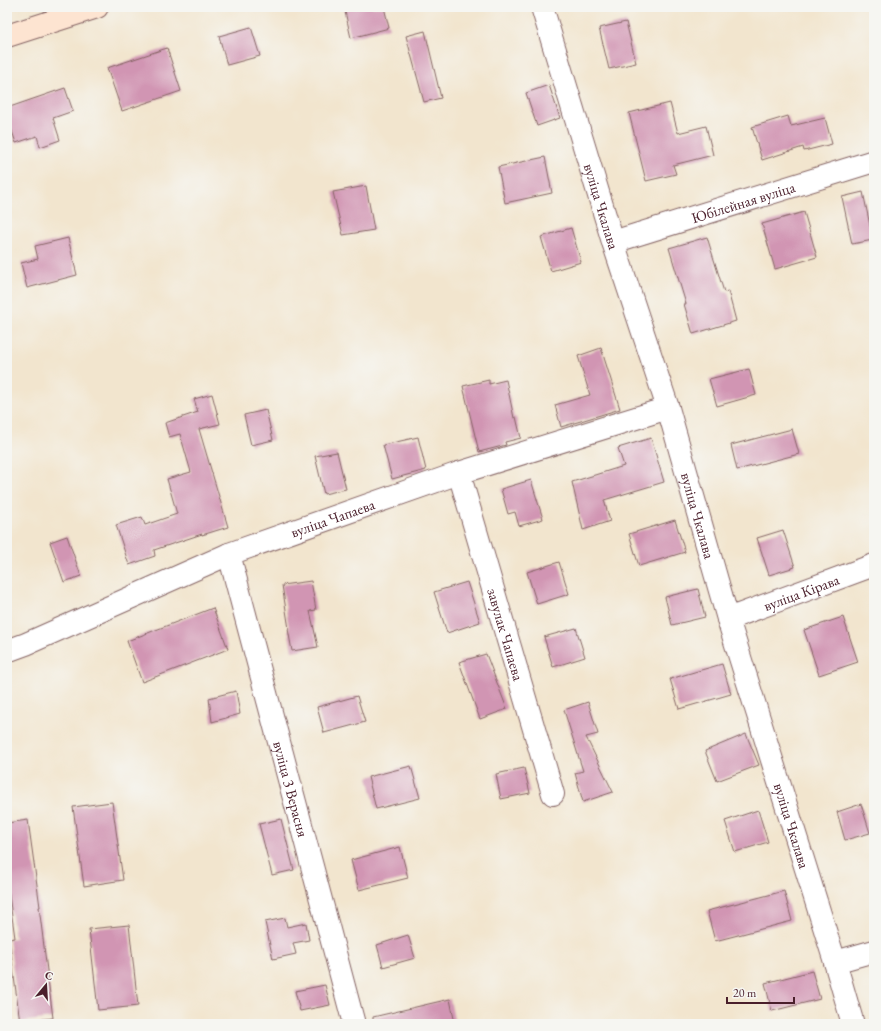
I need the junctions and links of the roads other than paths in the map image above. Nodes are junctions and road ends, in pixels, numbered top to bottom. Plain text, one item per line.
1 (97, 7) edge
2 (542, 7) edge
3 (7, 36) edge
4 (874, 161) edge
5 (613, 242) junction
6 (668, 408) junction
7 (459, 473) junction
8 (229, 554) junction
9 (874, 565) edge
10 (728, 619) junction
11 (7, 651) edge
12 (553, 794) dead end
13 (874, 951) edge
14 (835, 962) junction
15 (354, 1024) edge
16 (853, 1024) edge

1 - 3 main road
2 - 5 street, вуліца Чкалава
4 - 5 street, Юбілейная вуліца
5 - 6 street, вуліца Чкалава
6 - 7 street, вуліца Чапаева
6 - 10 street, вуліца Чкалава
7 - 8 street, вуліца Чапаева
7 - 12 street, завулак Чапаева
8 - 11 street, вуліца Чапаева
8 - 15 street, вуліца 3 Верасня
9 - 10 street, вуліца Кірава
10 - 14 street, вуліца Чкалава
13 - 14 street
14 - 16 street, вуліца Чкалава

